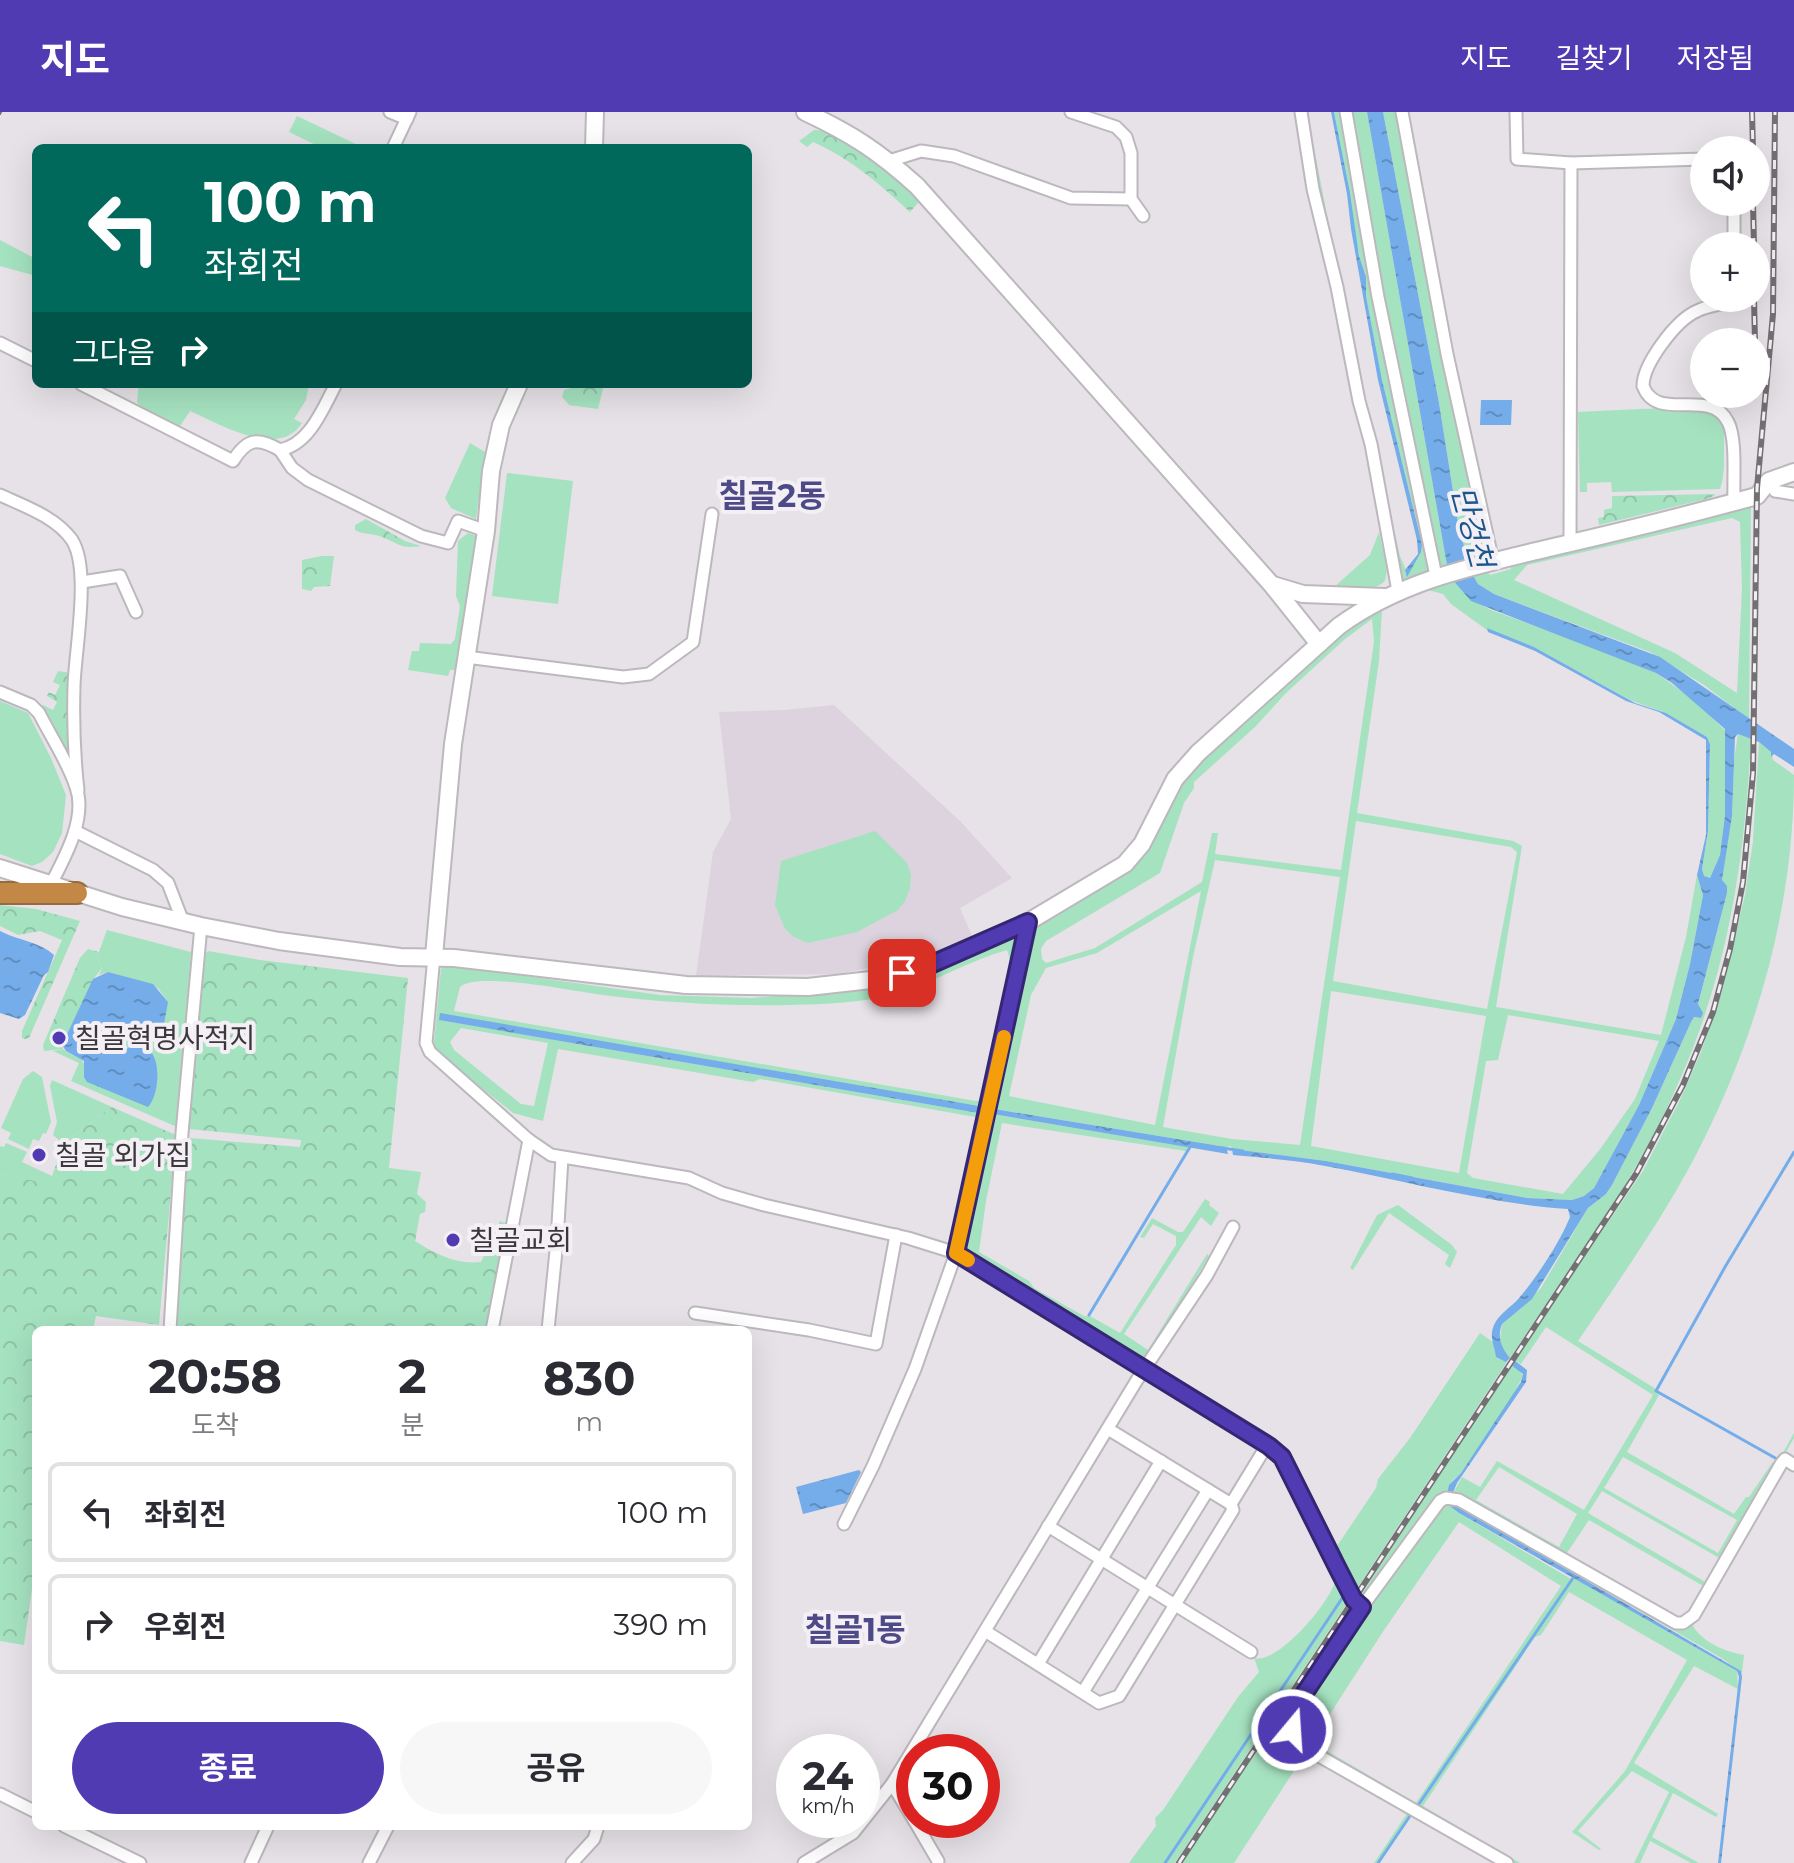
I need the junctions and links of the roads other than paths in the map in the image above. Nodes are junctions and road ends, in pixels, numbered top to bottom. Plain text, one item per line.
1 (390, 112) edge
2 (595, 112) edge
3 (805, 112) edge
4 (1071, 112) edge
5 (1301, 112) edge
6 (1346, 112) edge
7 (1402, 112) edge
8 (1516, 112) edge
9 (409, 115) edge
10 (395, 144) edge
11 (594, 144) edge
12 (1690, 159) edge
13 (889, 161) junction
14 (1571, 163) junction
15 (1131, 199) junction
16 (1143, 216) dead end
17 (1694, 312) edge
18 (0, 343) edge
19 (32, 359) edge
20 (89, 388) edge
21 (334, 388) edge
22 (517, 388) edge
23 (280, 450) junction
24 (1794, 472) edge
25 (1775, 491) dead end
26 (1794, 494) edge
27 (0, 495) edge
28 (1734, 502) junction
29 (712, 514) dead end
30 (486, 531) junction
31 (1570, 543) junction
32 (1488, 563) junction
33 (1438, 575) junction
34 (82, 582) junction
35 (1271, 584) junction
36 (1391, 594) junction
37 (136, 612) dead end
38 (1319, 644) junction
39 (466, 657) junction
40 (0, 692) edge
41 (78, 790) junction
42 (75, 831) junction
43 (0, 868) edge
44 (51, 884) junction
45 (0, 893) edge
46 (77, 893) junction
47 (183, 922) junction
48 (1028, 922) junction
49 (201, 926) junction
50 (434, 956) junction
51 (529, 1140) junction
52 (562, 1158) junction
53 (1233, 1227) dead end
54 (896, 1235) junction
55 (956, 1253) junction
56 (695, 1313) dead end
57 (170, 1326) edge
58 (493, 1326) edge
59 (548, 1326) edge
60 (1145, 1370) junction
61 (1108, 1429) junction
62 (1267, 1445) junction
63 (1161, 1461) junction
64 (1794, 1465) edge
65 (1208, 1490) junction
66 (1231, 1504) junction
67 (844, 1524) dead end
68 (1048, 1526) junction
69 (1101, 1559) junction
70 (1147, 1587) junction
71 (1174, 1604) junction
72 (1362, 1607) junction
73 (985, 1631) junction
74 (1251, 1652) dead end
75 (1038, 1664) junction
76 (1083, 1692) junction
77 (892, 1784) junction
78 (896, 1791) edge
79 (0, 1794) edge
80 (32, 1810) edge
81 (72, 1830) edge
82 (266, 1830) edge
83 (386, 1830) edge
84 (597, 1830) edge
85 (925, 1838) edge
86 (938, 1861) dead end
87 (140, 1863) edge
88 (251, 1863) edge
89 (369, 1863) edge
90 (572, 1863) edge
91 (804, 1863) edge
92 (1507, 1863) edge

1 - 9 street
2 - 11 street
3 - 13 street
4 - 15 street
5 - 36 street
6 - 33 street
7 - 32 street
8 - 14 street
9 - 10 street
12 - 14 street
13 - 15 street
13 - 35 street
14 - 31 street
15 - 16 street
17 - 28 street
18 - 19 street
20 - 23 street
21 - 23 street
22 - 30 street
23 - 30 street
24 - 28 street
25 - 26 street
27 - 34 street
28 - 31 street
29 - 39 street
30 - 39 street
31 - 32 street
32 - 33 street
33 - 36 street
34 - 37 street
34 - 41 street
35 - 36 street
35 - 38 street
36 - 38 street
38 - 48 street
39 - 50 street
40 - 41 street
41 - 42 street
42 - 44 street
42 - 47 street
43 - 44 street
44 - 46 street
45 - 46 highway
46 - 47 street
47 - 49 street
48 - 50 street
48 - 55 street
49 - 50 street
49 - 57 street
50 - 51 street
51 - 52 street
51 - 58 street
52 - 54 street
52 - 59 street
53 - 60 street
54 - 55 street
54 - 56 street
55 - 60 street
55 - 67 street
60 - 61 street
60 - 62 street
61 - 63 street
61 - 68 street
62 - 66 street
62 - 72 street
63 - 65 street
63 - 69 street
64 - 72 street
65 - 66 street
65 - 70 street
66 - 71 street
68 - 69 street
68 - 73 street
69 - 70 street
69 - 75 street
70 - 71 street
70 - 76 street
71 - 74 street
71 - 76 street
72 - 92 street
73 - 75 street
73 - 77 street
75 - 76 street
77 - 78 street
77 - 91 street
79 - 80 street
81 - 87 street
82 - 88 street
83 - 89 street
84 - 90 street
85 - 86 street

